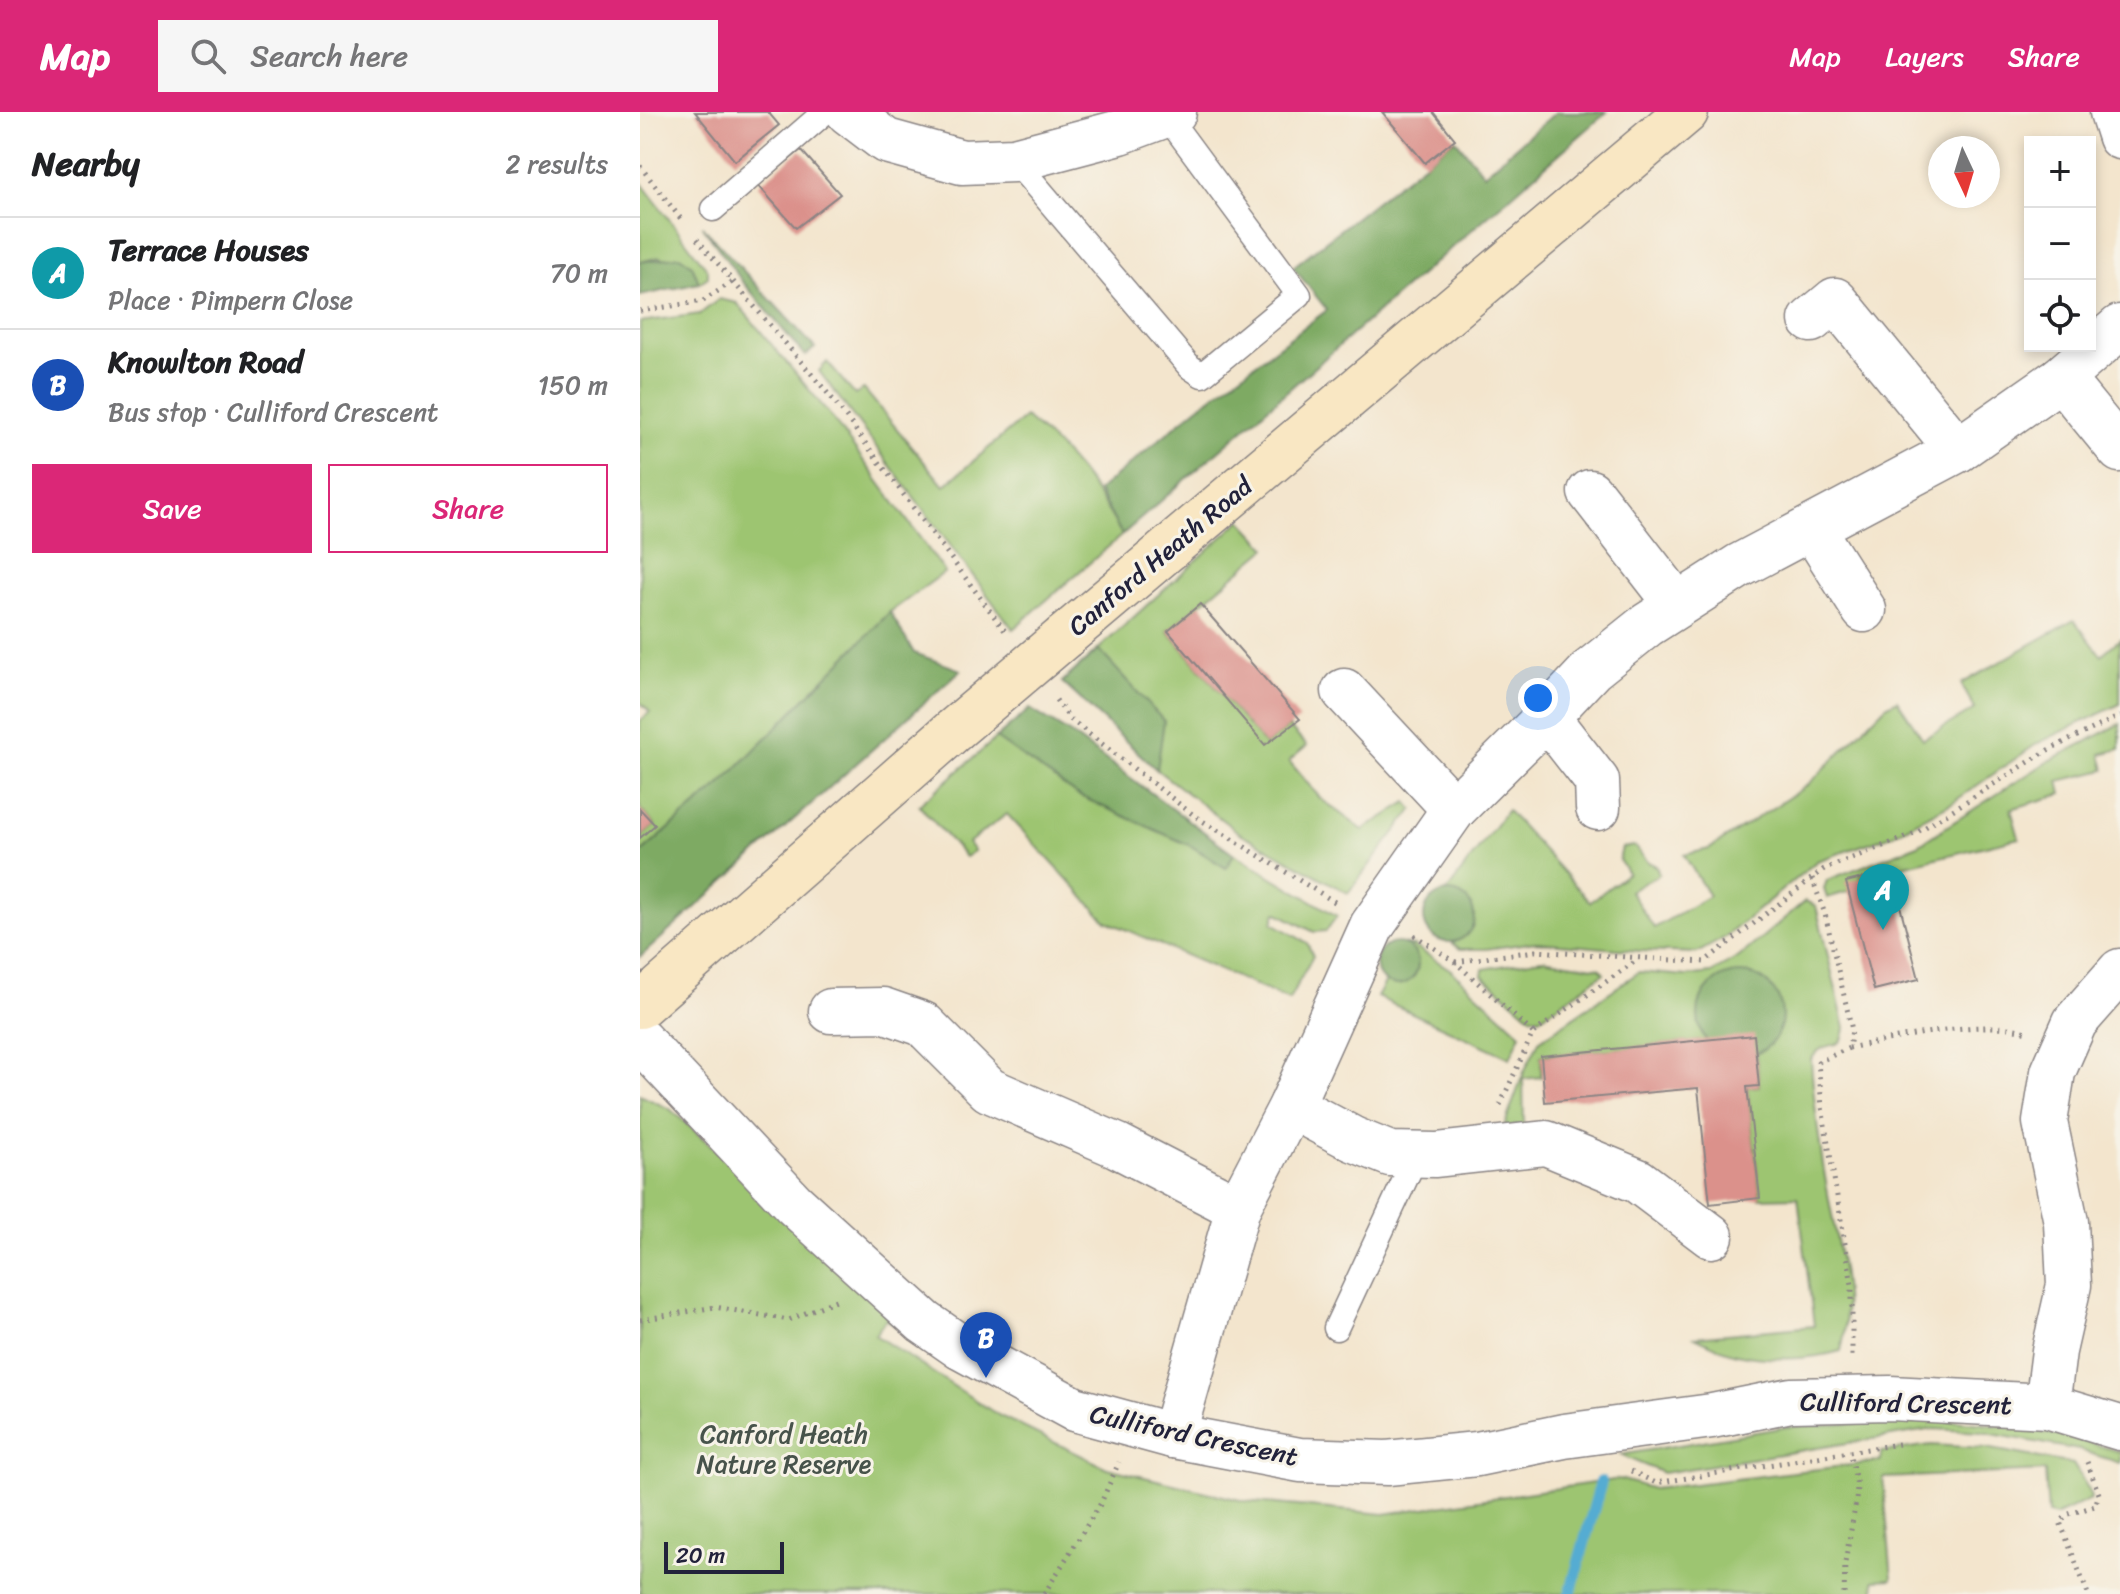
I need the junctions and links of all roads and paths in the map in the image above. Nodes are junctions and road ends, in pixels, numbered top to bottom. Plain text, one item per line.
1 (825, 112) edge
2 (848, 112) edge
3 (1686, 112) edge
4 (2112, 112) edge
5 (1170, 114) edge
6 (2120, 137) edge
7 (1014, 160) junction
8 (713, 209) dead end
9 (640, 311) edge
10 (1811, 320) dead end
11 (2120, 327) edge
12 (2061, 378) junction
13 (1958, 450) junction
14 (2120, 450) edge
15 (1590, 492) dead end
16 (1812, 528) junction
17 (1677, 604) junction
18 (1864, 610) dead end
19 (1005, 631) dead end
20 (1344, 691) dead end
21 (1053, 696) dead end
22 (2120, 716) edge
23 (1547, 717) junction
24 (1598, 808) dead end
25 (1454, 809) junction
26 (1812, 878) junction
27 (1376, 919) junction
28 (1638, 960) junction
29 (1455, 962) junction
30 (2120, 971) edge
31 (640, 1006) edge
32 (831, 1011) dead end
33 (1533, 1033) junction
34 (640, 1040) edge
35 (2065, 1045) junction
36 (1849, 1048) junction
37 (1291, 1106) junction
38 (1480, 1150) junction
39 (1417, 1154) junction
40 (1238, 1208) junction
41 (1711, 1236) dead end
42 (846, 1298) dead end
43 (640, 1320) edge
44 (1336, 1328) dead end
45 (1852, 1358) dead end
46 (2047, 1406) junction
47 (2120, 1428) edge
48 (1173, 1436) junction
49 (1849, 1452) dead end
50 (2085, 1457) dead end
51 (1044, 1594) edge
52 (1844, 1594) edge
53 (2088, 1594) edge

1 - 8 lane
2 - 7 street
3 - 31 main road, Canford Heath Road, bridge
4 - 6 street
5 - 7 street
5 - 7 lane
9 - 19 path
10 - 13 street
11 - 12 street
12 - 13 street
12 - 14 street
13 - 16 street
15 - 17 street
16 - 17 street
16 - 18 street
17 - 23 street
20 - 25 street
21 - 27 path
22 - 26 path
23 - 24 street
23 - 25 street
25 - 27 street
26 - 28 path
26 - 36 path
27 - 29 path
27 - 37 street
28 - 29 path
28 - 33 path
29 - 33 path
30 - 35 street
32 - 40 street
33 - 38 path
34 - 48 street, Culliford Crescent
35 - 36 path
35 - 46 street
36 - 45 path
37 - 39 street
37 - 40 street
38 - 39 street
38 - 41 street
39 - 44 lane
40 - 48 street
42 - 43 path
46 - 47 street, Culliford Crescent
46 - 48 street, Culliford Crescent
48 - 51 path
49 - 52 path
50 - 53 path

